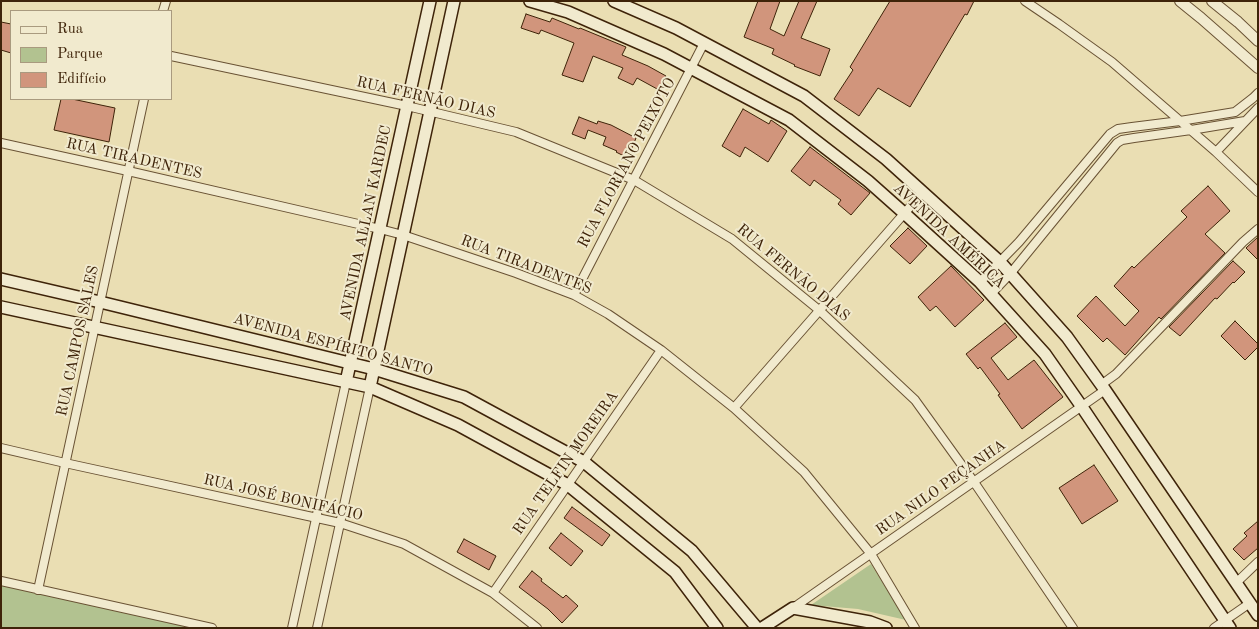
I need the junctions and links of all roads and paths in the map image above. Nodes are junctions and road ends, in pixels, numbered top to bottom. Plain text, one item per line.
1 (430, 1) edge
2 (454, 1) edge
3 (530, 1) edge
4 (614, 1) edge
5 (1025, 1) edge
6 (1180, 1) edge
7 (1212, 1) edge
8 (1258, 41) edge
9 (704, 43) junction
10 (172, 56) edge
11 (1258, 68) edge
12 (692, 69) junction
13 (1258, 93) edge
14 (144, 100) edge
15 (407, 106) junction
16 (1258, 108) edge
17 (430, 112) junction
18 (1180, 121) junction
19 (1245, 121) junction
20 (1191, 130) junction
21 (1, 143) edge
22 (1216, 152) junction
23 (128, 171) junction
24 (634, 180) junction
25 (923, 192) junction
26 (1258, 192) edge
27 (904, 213) junction
28 (380, 229) junction
29 (1258, 229) edge
30 (403, 235) junction
31 (1000, 262) junction
32 (1010, 274) junction
33 (1, 280) edge
34 (980, 282) junction
35 (990, 294) junction
36 (574, 295) junction
37 (100, 302) junction
38 (1, 308) edge
39 (819, 310) junction
40 (95, 328) junction
41 (661, 350) junction
42 (350, 363) junction
43 (374, 368) junction
44 (346, 382) junction
45 (370, 387) junction
46 (1103, 388) junction
47 (1082, 406) junction
48 (734, 408) junction
49 (1, 448) edge
50 (584, 462) junction
51 (65, 463) junction
52 (974, 482) junction
53 (568, 485) junction
54 (316, 518) junction
55 (340, 523) junction
56 (871, 554) junction
57 (1258, 562) edge
58 (1, 581) edge
59 (1236, 583) junction
60 (38, 590) junction
61 (493, 593) junction
62 (1250, 603) junction
63 (793, 608) junction
64 (1258, 615) edge
65 (1228, 624) edge
66 (212, 628) edge
67 (292, 628) edge
68 (317, 628) edge
69 (537, 628) edge
70 (717, 628) edge
71 (757, 628) edge
72 (762, 628) edge
73 (886, 628) edge
74 (915, 628) edge
75 (1074, 628) edge
76 (1214, 628) edge

1 - 15 main road, AVENIDA ALLAN KARDEC
2 - 17 main road
3 - 12 main road, AVENIDA AMÉRICA
4 - 9 main road, AVENIDA AMÉRICA
5 - 18 street
6 - 11 street
7 - 8 street
9 - 12 street, RUA FLORIANO PEIXOTO
9 - 25 main road, AVENIDA AMÉRICA
10 - 15 street, RUA FERNÃO DIAS
12 - 24 street, RUA FLORIANO PEIXOTO
12 - 27 main road, AVENIDA AMÉRICA
13 - 18 street
14 - 23 street, RUA CAMPOS SALES
15 - 17 street, RUA FERNÃO DIAS
15 - 28 main road, AVENIDA ALLAN KARDEC
16 - 19 street
17 - 24 street, RUA FERNÃO DIAS
17 - 30 main road
18 - 20 street
18 - 31 street
19 - 20 street
19 - 22 street
20 - 22 street
20 - 32 street
21 - 23 street, RUA TIRADENTES
22 - 26 street
23 - 28 street, RUA TIRADENTES
23 - 37 street, RUA CAMPOS SALES
24 - 36 street, RUA FLORIANO PEIXOTO
24 - 39 street, RUA FERNÃO DIAS
25 - 27 street
25 - 31 main road, AVENIDA AMÉRICA
27 - 34 main road, AVENIDA AMÉRICA
27 - 39 street
28 - 30 street, RUA TIRADENTES
28 - 42 main road, AVENIDA ALLAN KARDEC
29 - 46 street, RUA NILO PEÇANHA
30 - 36 street, RUA TIRADENTES
30 - 43 main road
31 - 32 main road, AVENIDA AMÉRICA
31 - 34 street
32 - 35 street
32 - 46 main road, AVENIDA AMÉRICA
33 - 37 main road, AVENIDA ESPÍRITO SANTO
34 - 35 main road, AVENIDA AMÉRICA
35 - 47 main road, AVENIDA AMÉRICA
36 - 41 street, RUA TIRADENTES
37 - 40 street, RUA CAMPOS SALES
37 - 42 main road, AVENIDA ESPÍRITO SANTO
38 - 40 main road, AVENIDA ESPÍRITO SANTO
39 - 48 street
39 - 52 street, RUA FERNÃO DIAS
40 - 44 main road, AVENIDA ESPÍRITO SANTO
40 - 51 street, RUA CAMPOS SALES
41 - 48 street, RUA TIRADENTES
41 - 50 street, RUA TELFIN MOREIRA
42 - 43 main road, AVENIDA ESPÍRITO SANTO
42 - 44 main road, AVENIDA ALLAN KARDEC
43 - 45 main road
43 - 50 main road, AVENIDA ESPÍRITO SANTO
44 - 45 main road, AVENIDA ESPÍRITO SANTO
44 - 54 street, AVENIDA ALLAN KARDEC
45 - 53 main road, AVENIDA ESPÍRITO SANTO
45 - 55 street
46 - 47 street, RUA NILO PEÇANHA
46 - 59 main road, AVENIDA AMÉRICA
47 - 52 street, RUA NILO PEÇANHA
47 - 65 main road, AVENIDA AMÉRICA
48 - 56 street, RUA TIRADENTES
49 - 51 street, RUA JOSÉ BONIFÁCIO
50 - 53 street, RUA TELFIN MOREIRA
50 - 71 main road, AVENIDA ESPÍRITO SANTO
51 - 54 street, RUA JOSÉ BONIFÁCIO
51 - 60 street, RUA CAMPOS SALES
52 - 56 street, RUA NILO PEÇANHA
52 - 75 street, RUA FERNÃO DIAS
53 - 61 street, RUA TELFIN MOREIRA
53 - 70 main road, AVENIDA ESPÍRITO SANTO
54 - 55 street, RUA JOSÉ BONIFÁCIO
54 - 67 street, AVENIDA ALLAN KARDEC
55 - 61 street, RUA JOSÉ BONIFÁCIO
55 - 68 street
56 - 63 street, RUA NILO PEÇANHA
56 - 74 street, RUA TIRADENTES
57 - 59 street
58 - 60 street
59 - 62 main road, AVENIDA AMÉRICA
60 - 66 street
61 - 69 street, RUA JOSÉ BONIFÁCIO
62 - 64 main road, AVENIDA AMÉRICA
62 - 65 street
63 - 72 main road
63 - 73 main road
65 - 76 street

